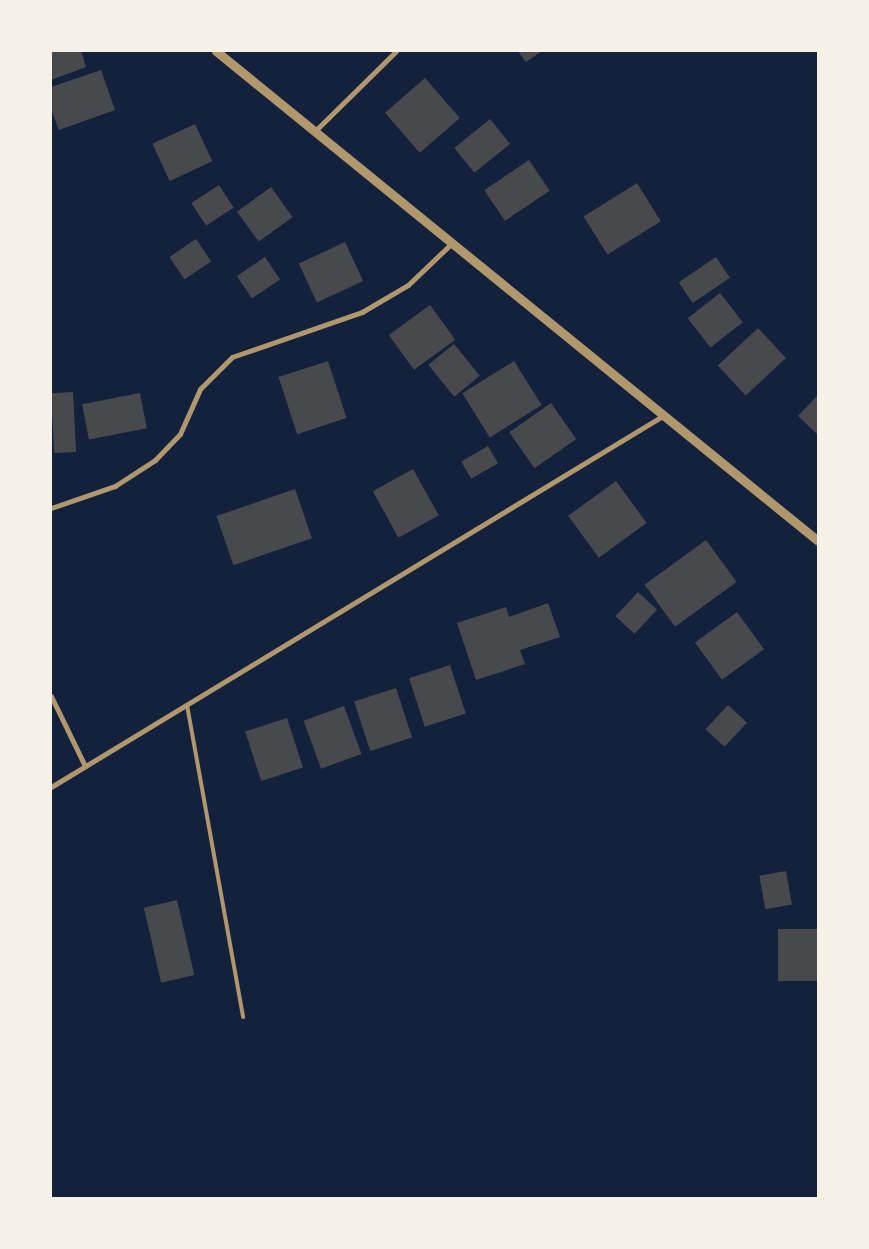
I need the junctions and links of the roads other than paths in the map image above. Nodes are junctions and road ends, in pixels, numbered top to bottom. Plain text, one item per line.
1 (216, 51) edge
2 (396, 51) edge
3 (314, 131) junction
4 (452, 243) junction
5 (664, 415) junction
6 (51, 508) edge
7 (818, 541) edge
8 (51, 696) edge
9 (187, 705) junction
10 (85, 766) junction
11 (51, 787) edge
12 (243, 1017) dead end

1 - 3 street
2 - 3 street
3 - 4 street
4 - 5 street
4 - 6 street
5 - 7 street
5 - 9 street
8 - 10 street
9 - 10 street
9 - 12 lane
10 - 11 street

